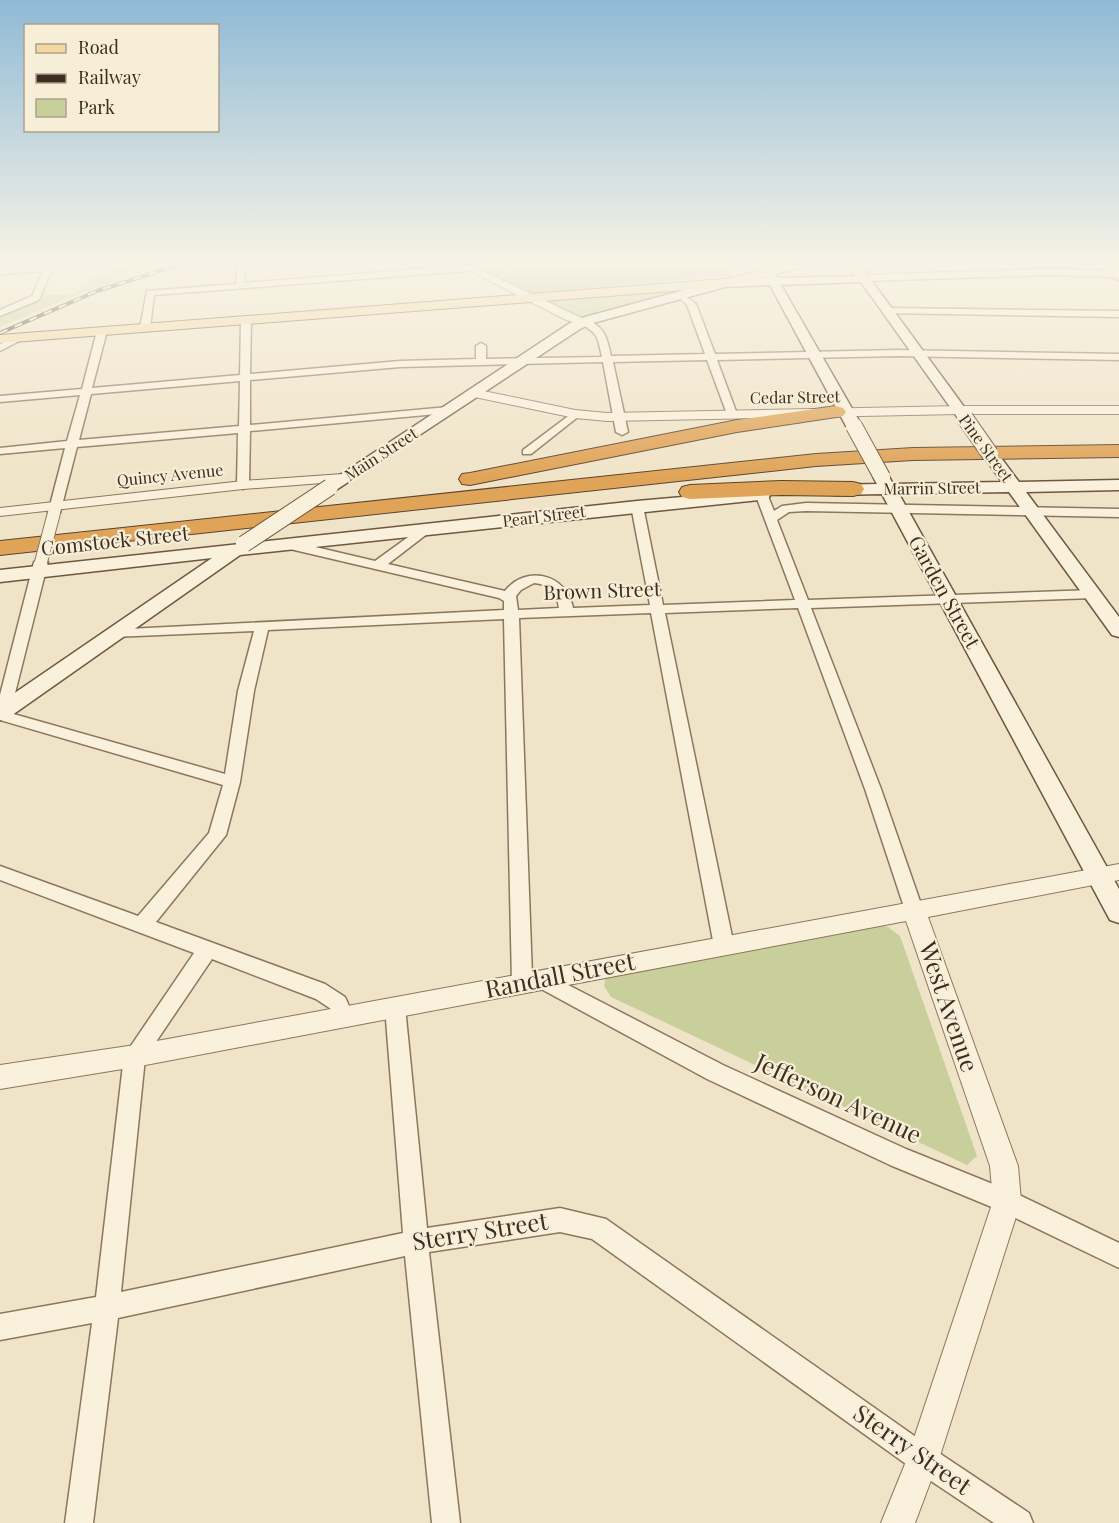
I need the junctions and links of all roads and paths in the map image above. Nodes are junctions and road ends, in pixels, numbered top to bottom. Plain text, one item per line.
1 (46, 336) edge
2 (101, 336) edge
3 (246, 336) edge
4 (562, 336) edge
5 (602, 336) edge
6 (703, 336) edge
7 (804, 336) edge
8 (906, 336) edge
9 (20, 338) junction
10 (0, 339) edge
11 (481, 346) dead end
12 (0, 348) edge
13 (918, 353) junction
14 (814, 355) junction
15 (711, 357) junction
16 (1119, 357) edge
17 (607, 359) junction
18 (522, 361) junction
19 (481, 362) junction
20 (245, 378) junction
21 (85, 392) junction
22 (474, 393) junction
23 (0, 399) edge
24 (448, 410) junction
25 (1119, 410) edge
26 (575, 414) junction
27 (732, 414) junction
28 (962, 414) junction
29 (618, 417) junction
30 (845, 417) junction
31 (244, 428) junction
32 (622, 432) dead end
33 (1119, 438) edge
34 (71, 445) junction
35 (1036, 450) junction
36 (0, 451) edge
37 (1119, 451) edge
38 (527, 452) dead end
39 (1119, 458) edge
40 (1002, 477) junction
41 (890, 480) junction
42 (337, 483) junction
43 (243, 485) junction
44 (1119, 485) edge
45 (418, 488) junction
46 (950, 488) junction
47 (853, 489) junction
48 (762, 495) junction
49 (637, 506) junction
50 (899, 508) junction
51 (54, 510) junction
52 (1032, 511) junction
53 (0, 512) edge
54 (1119, 513) edge
55 (771, 519) junction
56 (160, 531) junction
57 (422, 531) junction
58 (0, 532) edge
59 (290, 545) junction
60 (240, 547) junction
61 (0, 548) edge
62 (378, 565) junction
63 (40, 567) junction
64 (0, 576) edge
65 (1093, 594) junction
66 (948, 599) junction
67 (803, 604) junction
68 (510, 605) junction
69 (656, 609) junction
70 (567, 612) junction
71 (262, 627) junction
72 (1119, 631) edge
73 (113, 633) junction
74 (11, 683) junction
75 (33, 690) junction
76 (1, 713) edge
77 (232, 782) junction
78 (0, 873) edge
79 (1108, 874) edge
80 (915, 910) junction
81 (1119, 914) edge
82 (142, 925) junction
83 (724, 946) junction
84 (208, 949) junction
85 (531, 982) junction
86 (395, 1007) junction
87 (344, 1017) junction
88 (135, 1056) junction
89 (0, 1077) edge
90 (1007, 1201) junction
91 (416, 1242) junction
92 (1119, 1256) edge
93 (107, 1308) junction
94 (0, 1327) edge
95 (922, 1459) junction
96 (79, 1523) edge
97 (446, 1523) edge
98 (898, 1523) edge
99 (1019, 1523) edge

1 - 9 main road
2 - 21 street
3 - 20 street
4 - 18 main road, Main Street
5 - 17 street
6 - 15 street
7 - 14 main road
8 - 13 main road, Pine Street
9 - 10 main road
9 - 12 street
11 - 19 street
13 - 14 street
13 - 16 street
13 - 28 main road, Pine Street
14 - 15 street
14 - 30 main road
15 - 17 street
15 - 27 street
17 - 18 street
17 - 29 street
18 - 19 street
18 - 22 main road, Main Street
19 - 20 street
20 - 21 street
20 - 31 street
21 - 23 street
21 - 34 street
22 - 24 main road, Main Street
22 - 26 street, Cedar Street
24 - 31 street
24 - 42 main road, Main Street
25 - 28 street, Cedar Street
26 - 29 street, Cedar Street
26 - 38 street
27 - 29 street, Cedar Street
27 - 30 street, Cedar Street
28 - 30 street, Cedar Street
28 - 40 main road, Pine Street, bridge
29 - 32 street
30 - 41 main road, bridge
30 - 45 highway
31 - 34 street
31 - 43 street
33 - 45 highway
34 - 36 street
34 - 51 street
35 - 37 highway
35 - 39 highway
35 - 56 highway
40 - 44 main road, Marrin Street
40 - 46 main road, Marrin Street
40 - 46 main road
40 - 52 main road, Pine Street
41 - 46 main road, Marrin Street
41 - 47 main road, Marrin Street
41 - 50 main road, Garden Street
42 - 43 street, Quincy Avenue
42 - 60 main road, Main Street, bridge
43 - 51 street, Quincy Avenue
45 - 58 highway
47 - 48 main road, Pearl Street
47 - 56 highway
48 - 49 main road, Pearl Street
48 - 55 street, West Avenue
49 - 57 main road, Pearl Street
49 - 69 street
50 - 52 street
50 - 55 street
50 - 66 main road, Garden Street
51 - 53 street, Quincy Avenue
51 - 63 street, bridge
52 - 54 street
52 - 65 main road, Pine Street
55 - 67 street, West Avenue
56 - 61 highway
57 - 59 main road, Pearl Street
57 - 62 street
59 - 60 main road, Pearl Street
59 - 62 street
60 - 63 main road, Comstock Street
60 - 73 main road, Main Street
62 - 68 street
63 - 64 main road, Comstock Street
63 - 74 street
65 - 66 street, Brown Street
65 - 72 main road, Pine Street
66 - 67 street, Brown Street
66 - 79 main road, Garden Street
67 - 69 street, Brown Street
67 - 80 street, West Avenue
68 - 70 street, Brown Street
68 - 70 street
68 - 71 street, Brown Street
68 - 85 street
69 - 70 street, Brown Street
69 - 83 street
71 - 73 street, Brown Street
71 - 77 street
73 - 75 main road, Main Street
74 - 75 street
74 - 76 street
75 - 76 main road, Main Street
76 - 77 street
77 - 82 street
78 - 82 street
79 - 80 street, Randall Street
79 - 81 main road, Garden Street
80 - 83 street, Randall Street
80 - 90 street, West Avenue
82 - 84 street
83 - 85 street, Randall Street
84 - 87 street
84 - 88 street
85 - 86 street, Randall Street
85 - 90 street, Jefferson Avenue
86 - 87 street, Randall Street
86 - 91 street
87 - 88 street, Randall Street
88 - 89 street, Randall Street
88 - 93 street
90 - 92 street, Jefferson Avenue
90 - 95 street, West Avenue
91 - 93 street, Sterry Street
91 - 95 street, Sterry Street
91 - 97 street
93 - 94 street, Sterry Street
93 - 96 street
95 - 98 street, West Avenue
95 - 99 street, Sterry Street

